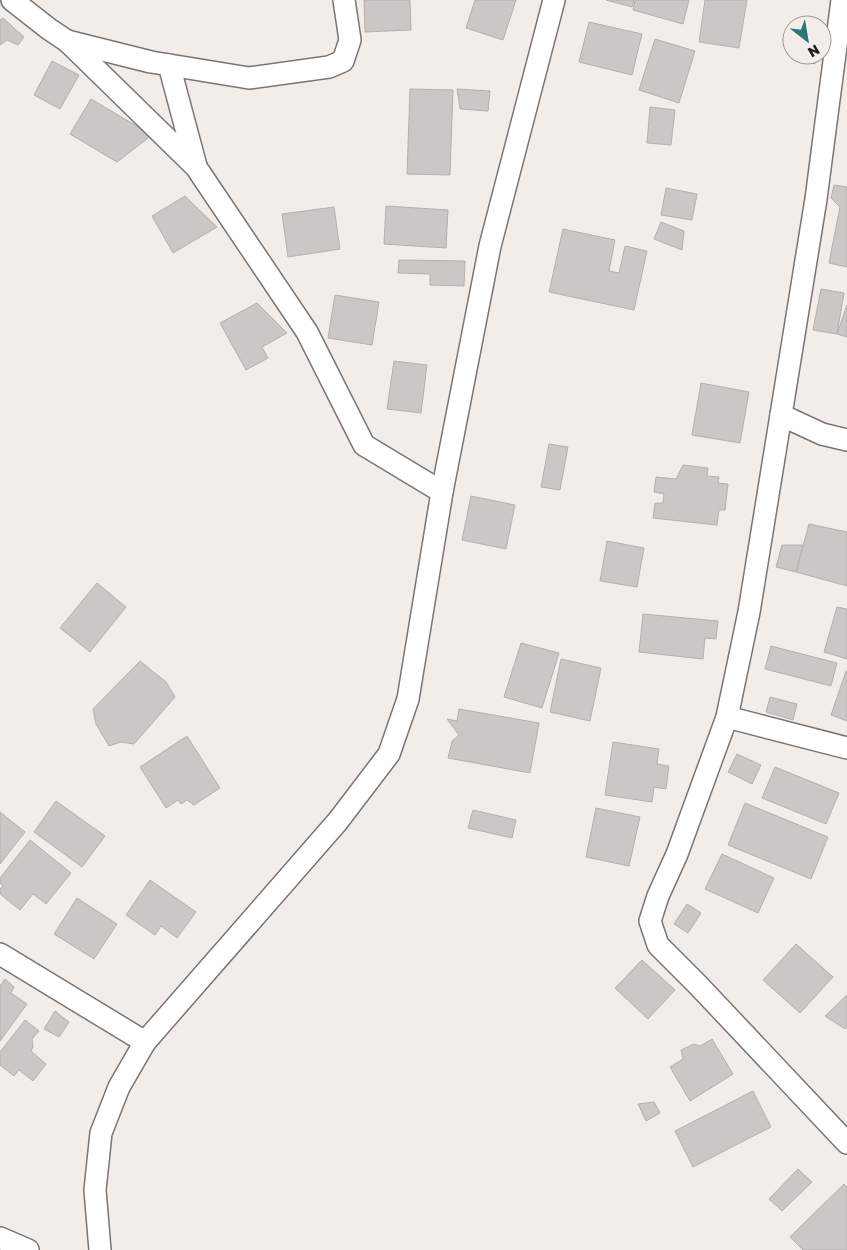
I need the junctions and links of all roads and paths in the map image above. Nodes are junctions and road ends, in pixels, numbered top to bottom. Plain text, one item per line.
1 (12, 0) edge
2 (344, 0) edge
3 (554, 0) edge
4 (842, 0) edge
5 (66, 41) junction
6 (169, 65) junction
7 (837, 109) edge
8 (196, 167) junction
9 (781, 415) junction
10 (847, 440) edge
11 (442, 492) junction
12 (726, 717) junction
13 (847, 748) edge
14 (0, 954) edge
15 (145, 1042) junction
16 (847, 1143) edge
17 (0, 1238) edge
18 (28, 1250) edge
19 (100, 1250) edge

1 - 5 street
2 - 6 street
3 - 11 street
4 - 7 street
5 - 6 street
5 - 8 street
6 - 8 street
7 - 9 street
8 - 11 street
9 - 10 street
9 - 12 street
11 - 15 street
12 - 13 street
12 - 16 street
14 - 15 street
15 - 19 street
17 - 18 street

